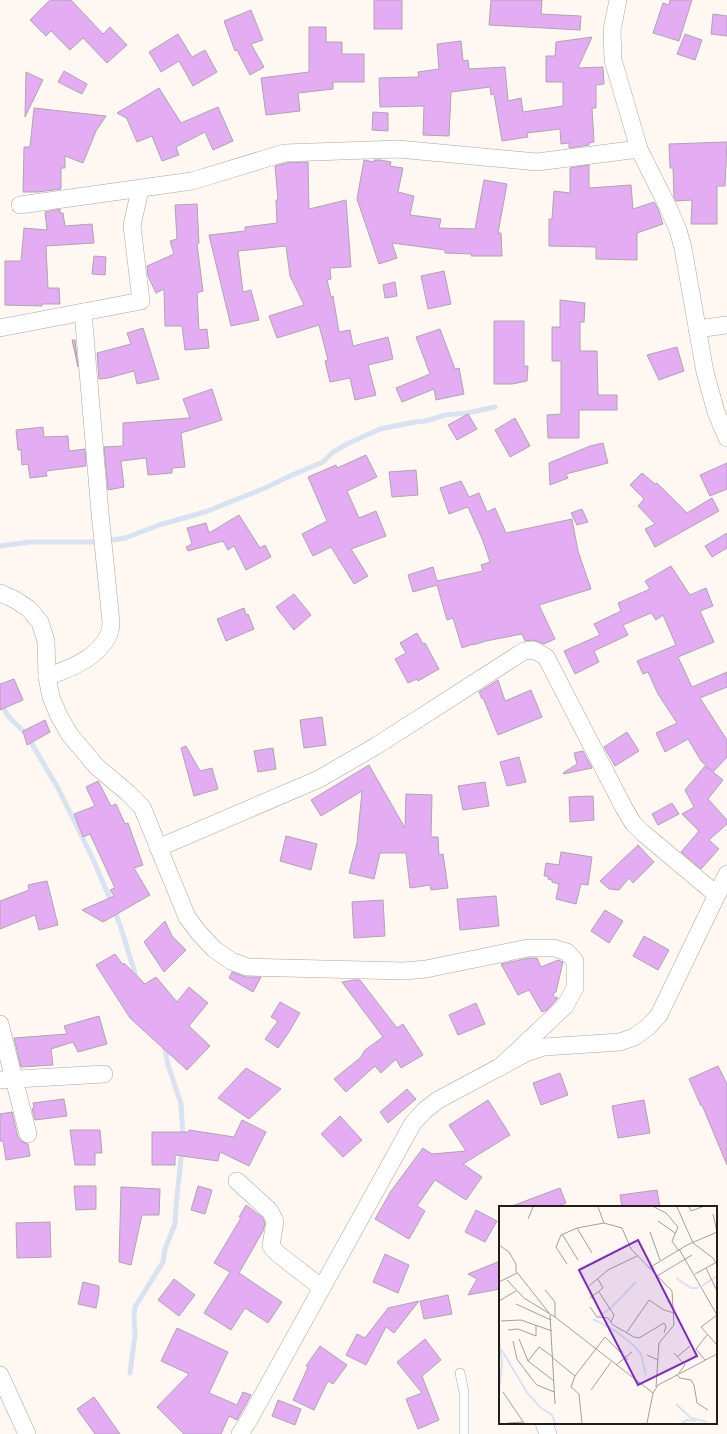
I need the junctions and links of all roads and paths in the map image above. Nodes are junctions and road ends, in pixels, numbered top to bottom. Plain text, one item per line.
1 (618, 0) edge
2 (639, 149) junction
3 (140, 189) junction
4 (20, 205) dead end
5 (83, 312) junction
6 (727, 325) edge
7 (0, 328) edge
8 (697, 329) junction
9 (727, 438) edge
10 (0, 593) edge
11 (47, 677) junction
12 (158, 848) junction
13 (727, 874) edge
14 (717, 895) junction
15 (0, 1024) edge
16 (499, 1068) junction
17 (104, 1074) dead end
18 (7, 1080) edge
19 (28, 1134) dead end
20 (237, 1180) dead end
21 (322, 1288) junction
22 (460, 1373) dead end
23 (0, 1375) edge
24 (544, 1424) edge
25 (27, 1434) edge
26 (240, 1434) edge
27 (464, 1434) edge
28 (548, 1434) edge

1 - 2 street
2 - 3 street
2 - 8 street
3 - 4 street
3 - 5 street
5 - 7 street
5 - 11 street
6 - 8 street
8 - 9 street
10 - 11 street
11 - 12 street
12 - 14 street
12 - 16 street
13 - 14 street
14 - 16 street
15 - 18 street
16 - 21 street
17 - 18 street
18 - 19 street
20 - 21 street
21 - 26 street
22 - 27 lane
23 - 25 street
24 - 28 street

